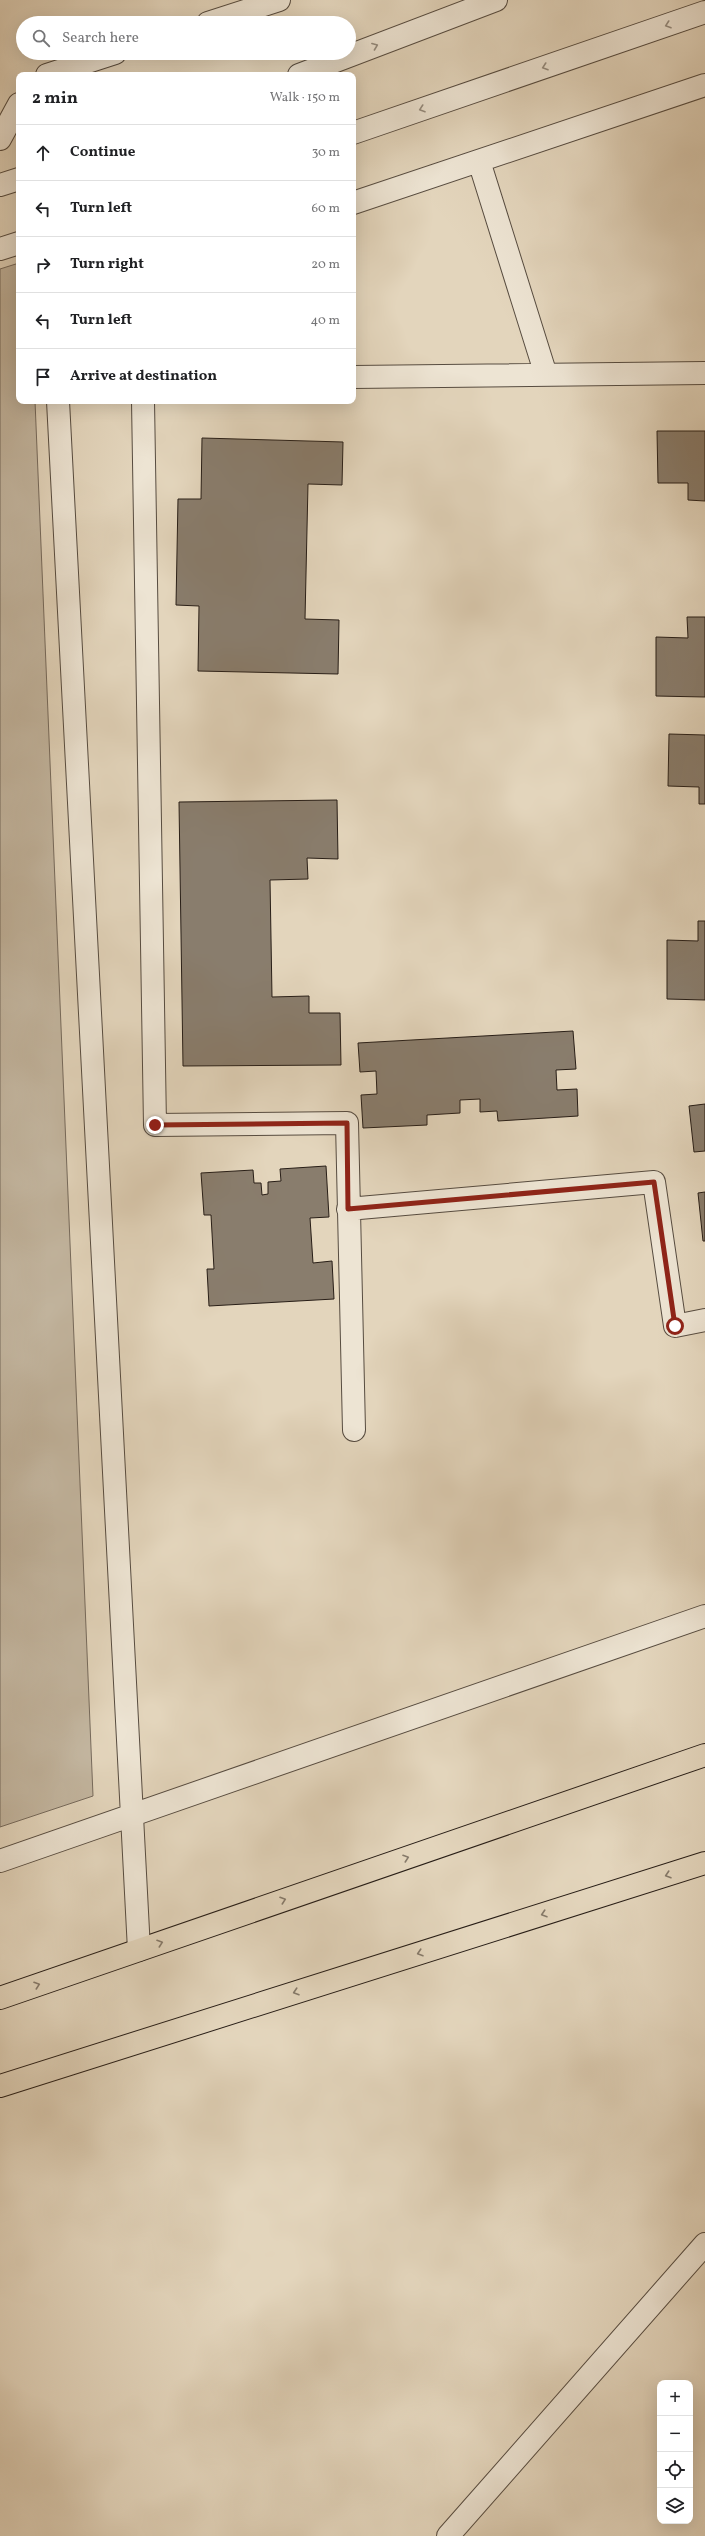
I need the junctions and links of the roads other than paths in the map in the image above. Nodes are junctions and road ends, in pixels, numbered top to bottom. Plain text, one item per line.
1 (279, 0) edge
2 (496, 0) edge
3 (705, 12) edge
4 (230, 16) edge
5 (356, 53) edge
6 (93, 60) edge
7 (338, 60) edge
8 (56, 72) edge
9 (307, 72) edge
10 (705, 85) edge
11 (16, 110) edge
12 (356, 132) edge
13 (0, 139) edge
14 (479, 161) junction
15 (16, 180) edge
16 (0, 185) edge
17 (356, 202) edge
18 (16, 244) edge
19 (0, 249) edge
20 (705, 373) edge
21 (546, 375) junction
22 (356, 377) edge
23 (58, 404) edge
24 (143, 404) edge
25 (348, 1209) junction
26 (705, 1320) edge
27 (354, 1430) dead end
28 (705, 1616) edge
29 (705, 1755) edge
30 (132, 1816) junction
31 (0, 1862) edge
32 (705, 1863) edge
33 (139, 1950) junction
34 (0, 1998) edge
35 (0, 2086) edge
36 (705, 2244) edge
37 (448, 2536) edge

1 - 4 street
5 -> 2 street
3 -> 12 street
6 - 8 street
9 -> 7 street
10 - 14 street
11 - 13 street
14 - 17 street
14 - 21 street
15 - 16 street
18 - 19 street
20 - 21 street
21 - 22 street
23 - 30 street
24 - 25 street
25 - 26 street
25 - 27 street
28 - 30 street
33 -> 29 main road
30 - 31 street
30 - 33 street
32 -> 35 main road
34 -> 33 main road
36 - 37 street

